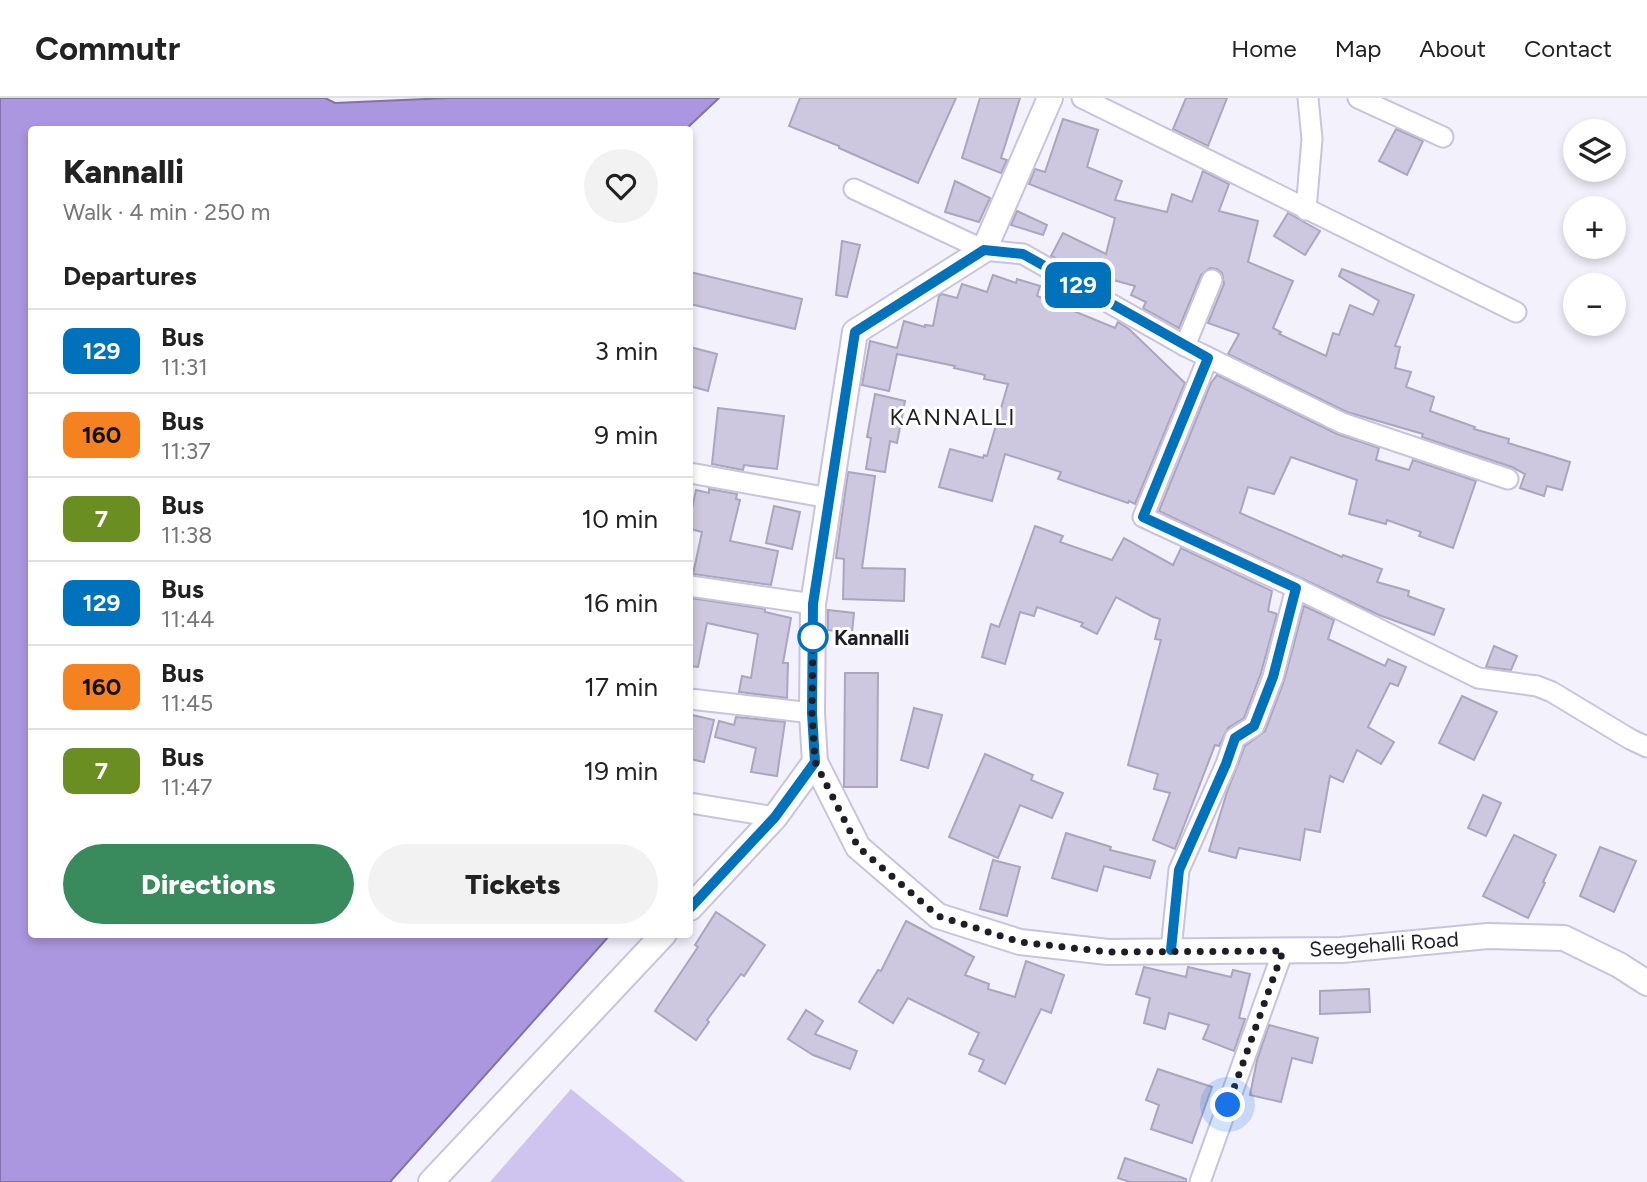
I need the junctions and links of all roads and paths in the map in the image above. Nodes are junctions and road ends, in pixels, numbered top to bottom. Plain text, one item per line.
1 (1050, 98) edge
2 (1082, 98) edge
3 (1308, 98) edge
4 (1358, 98) edge
5 (1443, 137) dead end
6 (854, 189) dead end
7 (1306, 210) junction
8 (984, 250) junction
9 (1212, 280) dead end
10 (1516, 312) dead end
11 (1185, 346) junction
12 (1208, 358) junction
13 (693, 474) edge
14 (1508, 479) dead end
15 (829, 498) junction
16 (693, 586) edge
17 (1296, 588) junction
18 (813, 604) junction
19 (693, 699) edge
20 (812, 713) junction
21 (1647, 747) edge
22 (815, 762) junction
23 (693, 803) edge
24 (775, 817) junction
25 (693, 905) edge
26 (660, 938) edge
27 (1171, 950) junction
28 (1283, 951) junction
29 (1647, 983) edge
30 (432, 1182) edge
31 (1200, 1182) edge

1 - 8 street
2 - 7 street
3 - 7 street
4 - 5 street
6 - 8 street
7 - 10 street
8 - 11 street
8 - 15 street
9 - 11 street
11 - 12 street
12 - 14 street
12 - 17 street
13 - 15 street
15 - 18 street
16 - 18 street
17 - 21 street
17 - 27 street
18 - 20 street
19 - 20 street
20 - 22 street
22 - 24 street
22 - 27 street, Seegehalli Road
23 - 24 street
24 - 25 street
26 - 30 street
27 - 28 street, Seegehalli Road
28 - 29 street, Seegehalli Road
28 - 31 street

